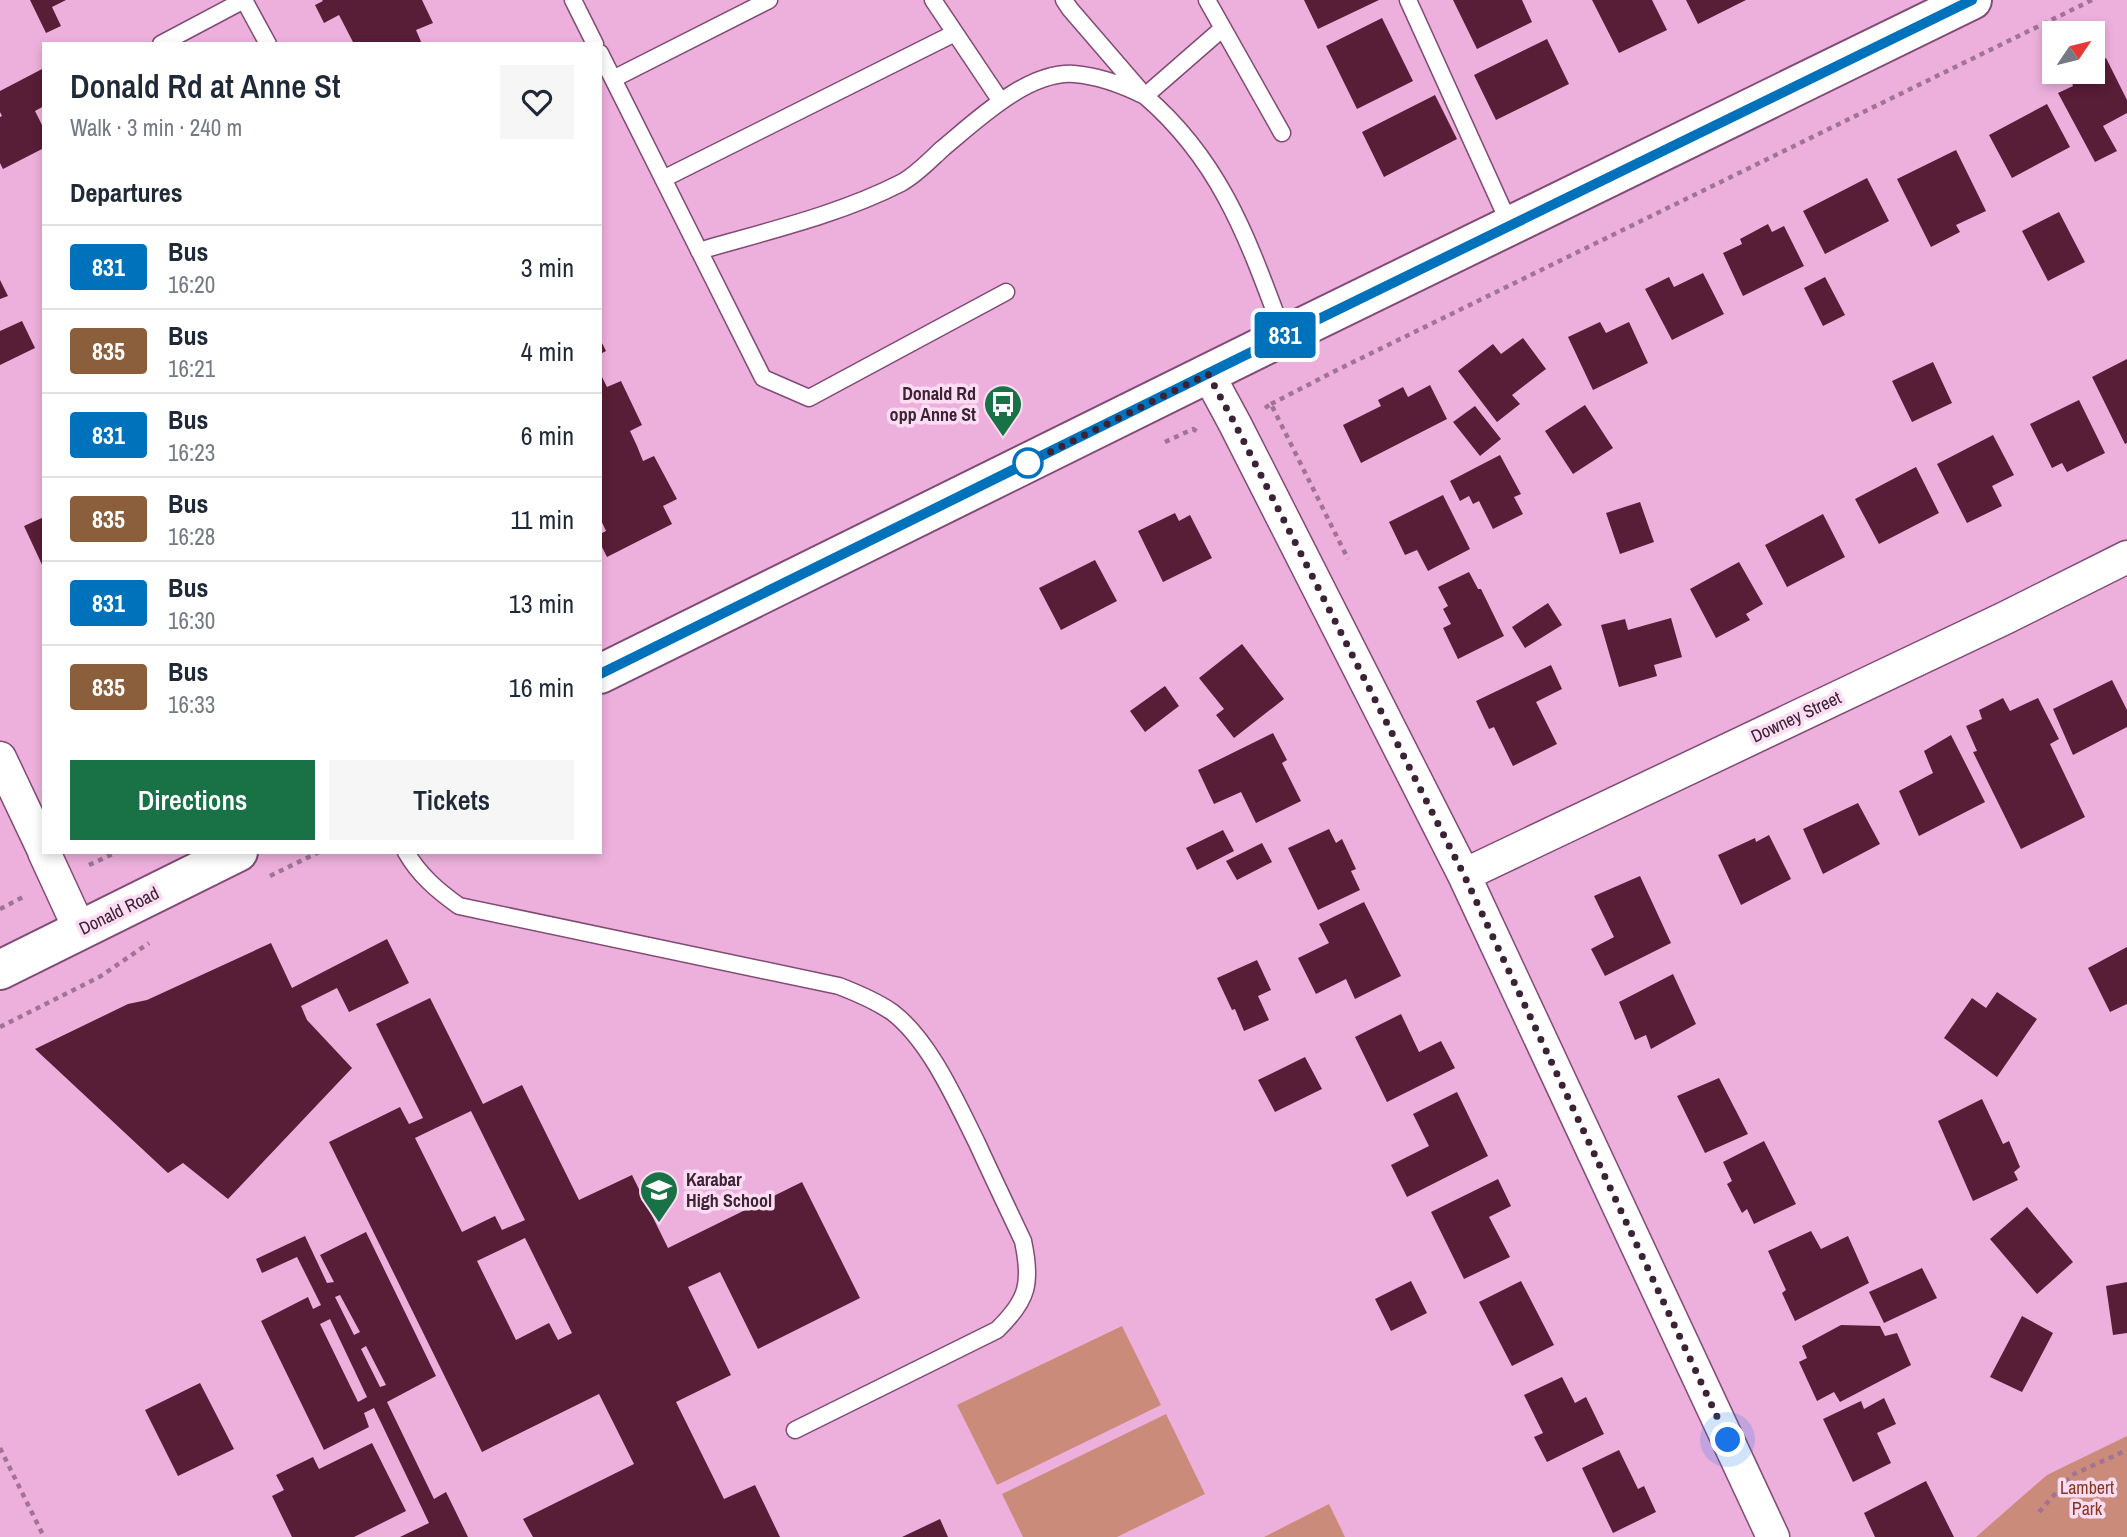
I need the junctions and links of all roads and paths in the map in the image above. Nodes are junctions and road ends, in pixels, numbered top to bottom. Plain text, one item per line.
1 (244, 0) edge
2 (573, 0) edge
3 (769, 0) edge
4 (933, 0) edge
5 (1064, 0) edge
6 (1207, 0) edge
7 (1408, 0) edge
8 (1972, 0) edge
9 (2092, 0) edge
10 (1223, 28) junction
11 (956, 33) junction
12 (165, 42) edge
13 (267, 42) edge
14 (594, 42) edge
15 (602, 57) edge
16 (613, 79) junction
17 (1145, 96) junction
18 (1000, 100) junction
19 (1282, 133) dead end
20 (663, 179) junction
21 (1510, 225) junction
22 (699, 251) junction
23 (1006, 292) dead end
24 (1284, 336) junction
25 (1208, 374) junction
26 (1271, 404) dead end
27 (2127, 557) edge
28 (602, 673) edge
29 (0, 758) edge
30 (42, 848) edge
31 (45, 854) edge
32 (233, 854) edge
33 (407, 854) edge
34 (1464, 875) junction
35 (80, 930) junction
36 (0, 970) edge
37 (794, 1430) dead end
38 (0, 1448) edge
39 (2127, 1450) edge
40 (2039, 1512) dead end
41 (44, 1537) edge
42 (1773, 1537) edge

1 - 12 lane
1 - 13 lane
2 - 14 lane
3 - 16 lane
4 - 11 lane
5 - 17 lane
6 - 10 lane
7 - 21 lane
8 - 21 street
9 - 26 path
10 - 17 lane
10 - 19 lane
11 - 18 lane
11 - 20 lane
15 - 16 lane
16 - 20 lane
17 - 18 lane
17 - 24 lane
18 - 22 lane
20 - 22 lane
21 - 24 street
22 - 23 lane
24 - 25 street
25 - 28 street
25 - 34 street
27 - 34 street, Downey Street
29 - 30 street
31 - 35 street
32 - 35 street, Donald Road
33 - 37 lane
34 - 42 street
35 - 36 street, Donald Road
38 - 41 path
39 - 40 path

